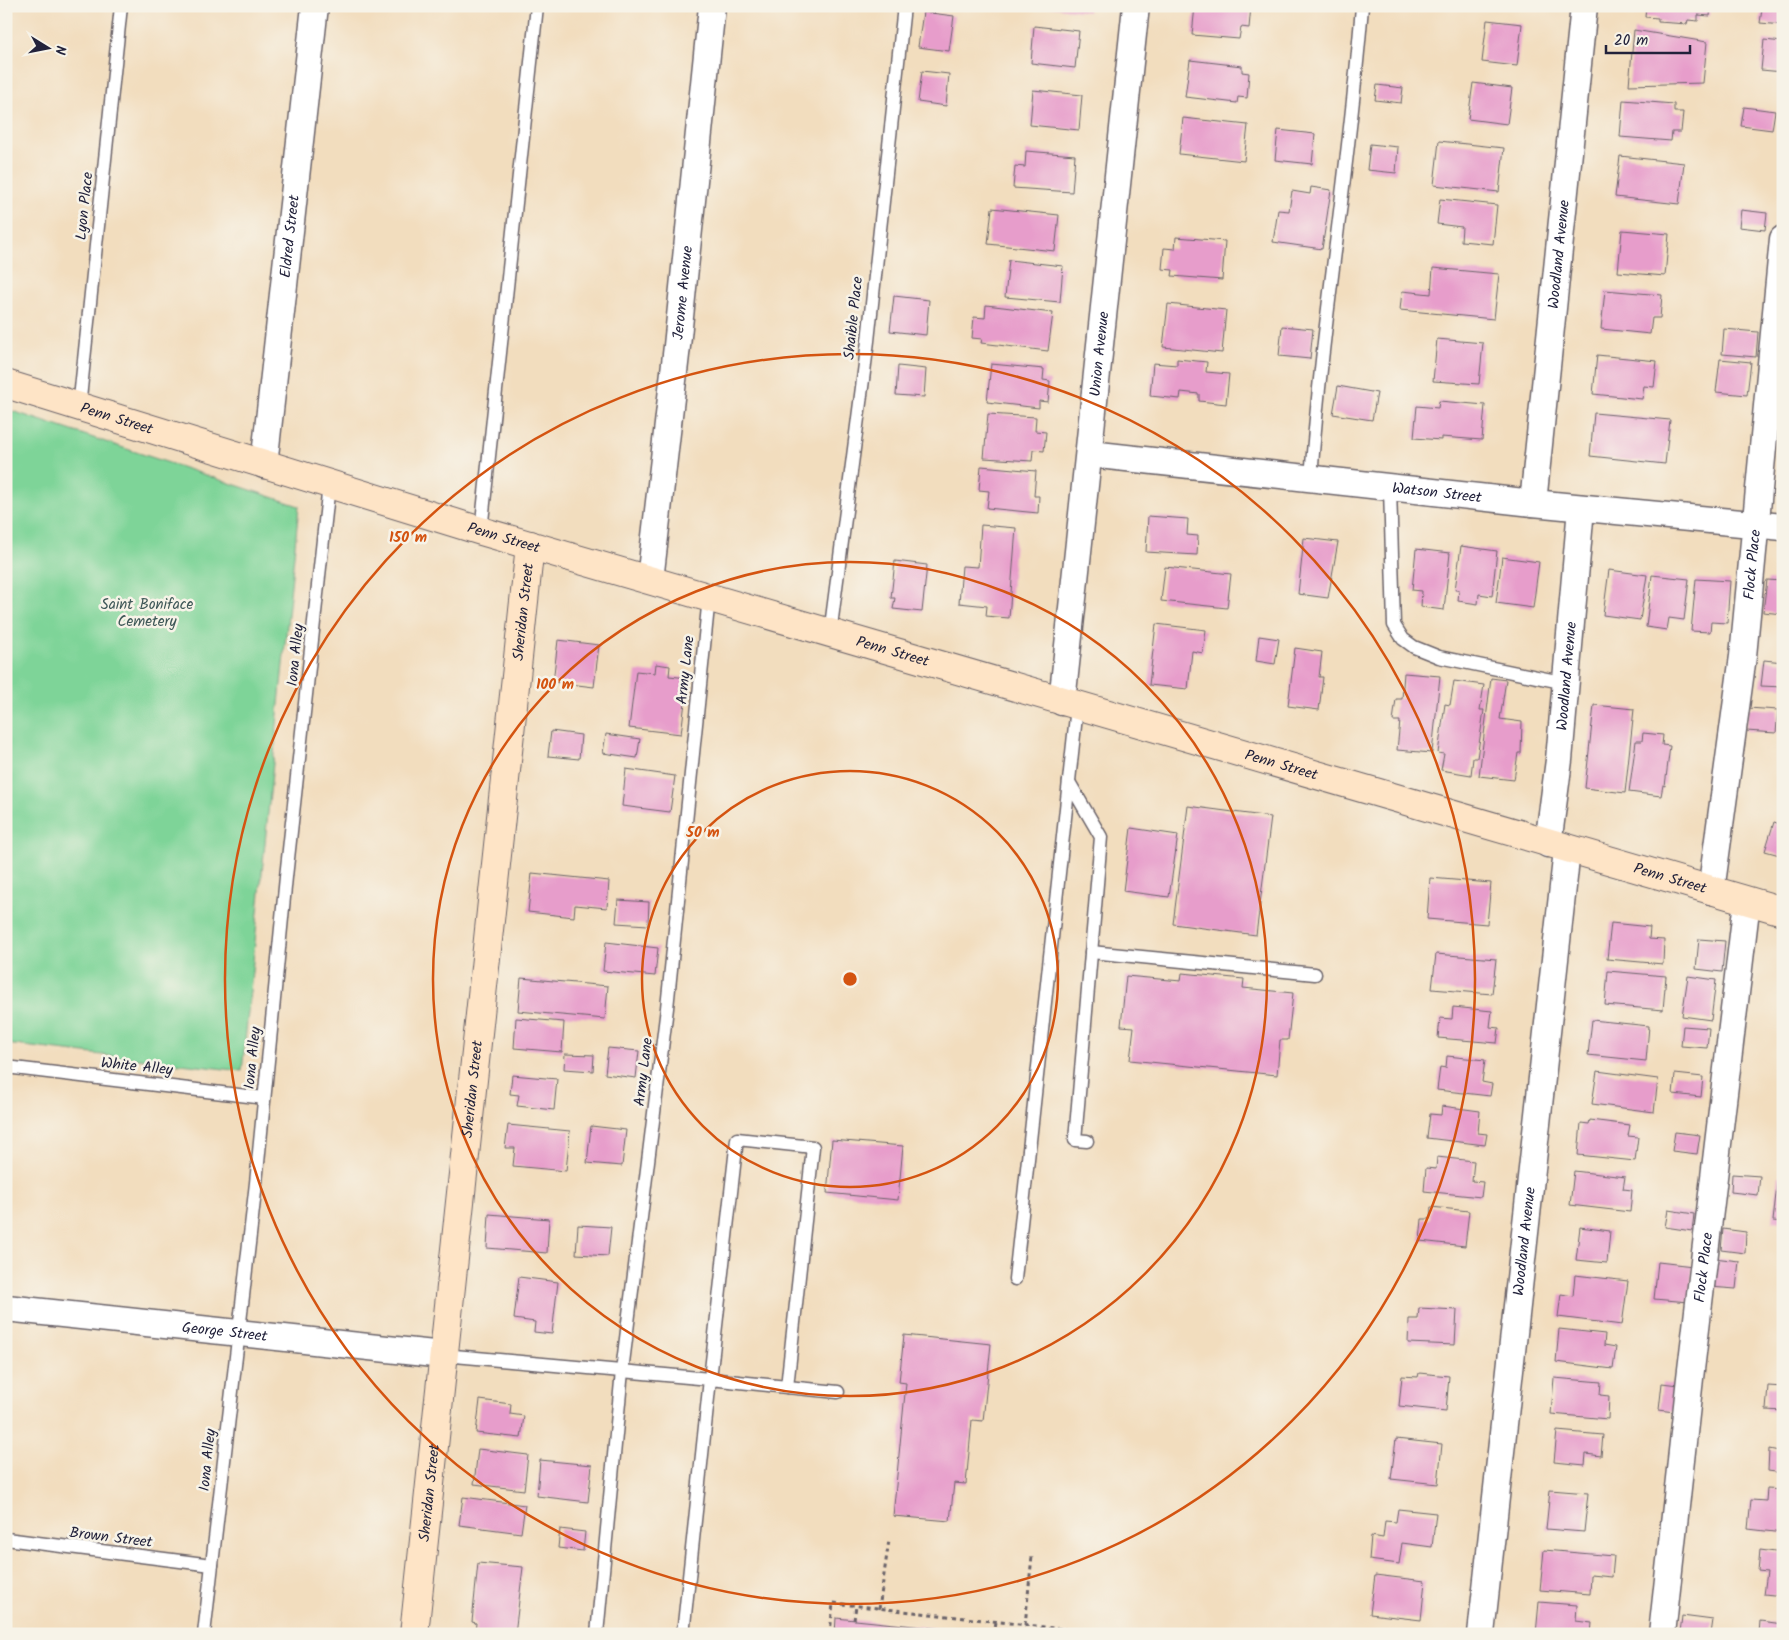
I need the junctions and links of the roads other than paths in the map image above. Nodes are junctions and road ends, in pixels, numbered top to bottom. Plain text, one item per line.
1 (120, 6) edge
2 (316, 6) edge
3 (537, 6) edge
4 (712, 6) edge
5 (904, 6) edge
6 (1136, 6) edge
7 (1362, 6) edge
8 (1584, 6) edge
9 (1783, 239) edge
10 (6, 384) edge
11 (79, 408) junction
12 (1090, 454) junction
13 (264, 465) junction
14 (1311, 479) junction
15 (329, 485) junction
16 (1390, 488) junction
17 (1533, 503) junction
18 (1581, 508) junction
19 (1754, 524) junction
20 (1783, 527) edge
21 (481, 531) junction
22 (530, 544) junction
23 (650, 580) junction
24 (709, 597) junction
25 (830, 634) junction
26 (1566, 683) junction
27 (1070, 704) junction
28 (1069, 782) junction
29 (1558, 847) junction
30 (1711, 891) junction
31 (1747, 901) junction
32 (1783, 911) edge
33 (1091, 952) junction
34 (1315, 974) dead end
35 (6, 1067) edge
36 (264, 1098) junction
37 (1087, 1141) dead end
38 (1015, 1279) dead end
39 (6, 1308) edge
40 (237, 1334) junction
41 (443, 1354) junction
42 (622, 1371) junction
43 (710, 1379) junction
44 (787, 1387) junction
45 (838, 1392) dead end
46 (6, 1539) edge
47 (212, 1565) junction
48 (204, 1634) edge
49 (414, 1634) edge
50 (597, 1634) edge
51 (683, 1634) edge
52 (1481, 1634) edge
53 (1662, 1634) edge

1 - 11 lane, Lyon Place
2 - 13 street, Eldred Street
3 - 21 lane
4 - 23 street, Jerome Avenue
5 - 25 lane, Shaible Place
6 - 12 street, Union Avenue
7 - 14 lane
8 - 17 street, Woodland Avenue
9 - 19 street, Flock Place
10 - 11 street, Penn Street
11 - 13 street, Penn Street
12 - 14 street, Watson Street
12 - 27 street, Union Avenue
13 - 15 street, Penn Street
14 - 16 street, Watson Street
15 - 21 street, Penn Street
15 - 36 lane, Iona Alley
16 - 17 street, Watson Street
16 - 26 lane
17 - 18 street, Watson Street
18 - 19 street, Watson Street
18 - 26 street, Woodland Avenue
19 - 20 street, Watson Street
19 - 30 street, Flock Place
21 - 22 street, Penn Street
22 - 23 street, Penn Street
22 - 41 street, Sheridan Street
23 - 24 street, Penn Street
24 - 25 street, Penn Street
24 - 42 lane, Army Lane
25 - 27 street, Penn Street
26 - 29 street, Woodland Avenue
27 - 28 lane
27 - 29 street, Penn Street
28 - 33 lane
28 - 38 lane
29 - 30 street, Penn Street
29 - 52 street, Woodland Avenue
30 - 31 street, Penn Street
31 - 32 street, Penn Street
31 - 53 street, Flock Place
33 - 34 lane
33 - 37 lane
35 - 36 lane, White Alley
36 - 40 lane, Iona Alley
39 - 40 street, George Street
40 - 41 street, George Street
40 - 47 lane, Iona Alley
41 - 42 lane
41 - 49 street, Sheridan Street
42 - 43 lane
42 - 50 lane, Army Lane
43 - 44 lane
43 - 44 lane
43 - 51 lane
44 - 45 lane
46 - 47 lane, Brown Street
47 - 48 lane, Iona Alley

